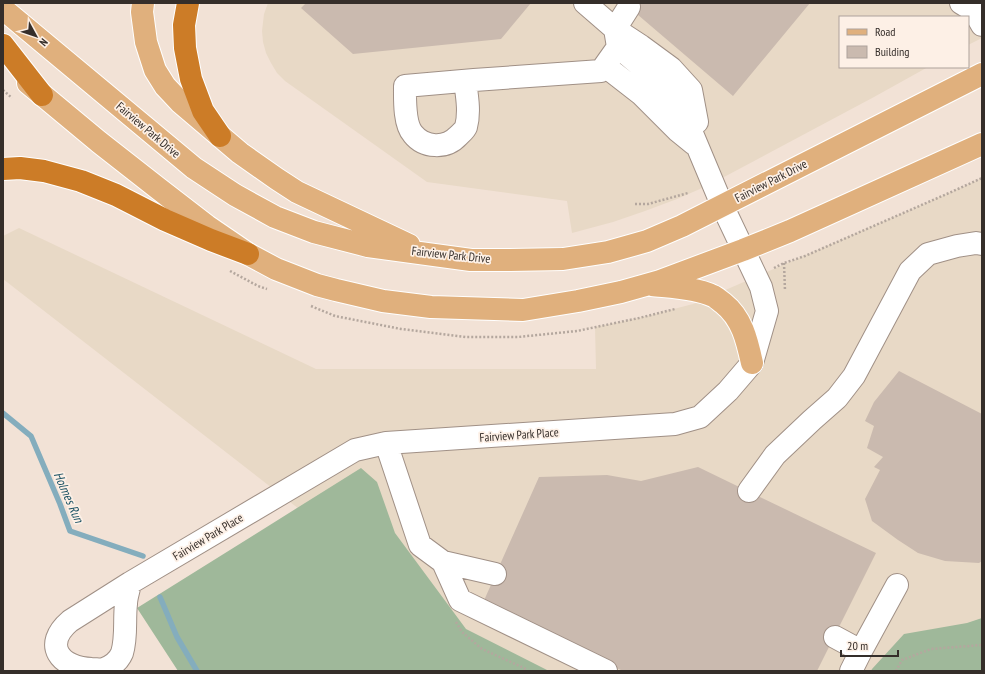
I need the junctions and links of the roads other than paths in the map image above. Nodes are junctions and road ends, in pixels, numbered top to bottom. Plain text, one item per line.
1 (143, 3) edge
2 (188, 3) edge
3 (585, 3) edge
4 (962, 3) edge
5 (629, 7) dead end
6 (3, 10) edge
7 (982, 25) edge
8 (617, 38) junction
9 (3, 45) edge
10 (3, 61) edge
11 (605, 66) junction
12 (982, 74) edge
13 (466, 81) dead end
14 (42, 95) junction
15 (220, 136) junction
16 (982, 144) edge
17 (698, 147) junction
18 (3, 169) edge
19 (722, 205) junction
20 (982, 244) edge
21 (743, 250) junction
22 (428, 253) junction
23 (248, 254) junction
24 (646, 284) junction
25 (752, 363) junction
26 (386, 443) junction
27 (749, 491) dead end
28 (442, 562) junction
29 (495, 574) dead end
30 (130, 583) junction
31 (897, 585) dead end
32 (835, 637) dead end
33 (861, 651) junction
34 (75, 669) edge
35 (606, 671) edge
36 (851, 671) edge

1 - 15 main road
2 - 15 highway
3 - 8 street
4 - 7 street
5 - 8 street
6 - 22 main road, Fairview Park Drive
8 - 11 street
8 - 17 street
9 - 14 highway
10 - 14 main road
11 - 13 street
11 - 17 street
12 - 19 main road, Fairview Park Drive
14 - 23 main road
15 - 22 main road
16 - 21 main road
17 - 19 street, Fairview Park Place
18 - 23 highway
19 - 21 street, Fairview Park Place
19 - 22 main road, Fairview Park Drive
20 - 27 street
21 - 24 main road
21 - 25 street, Fairview Park Place
23 - 24 main road
24 - 25 main road
25 - 26 street, Fairview Park Place
26 - 28 street
26 - 30 street, Fairview Park Place
28 - 29 street
28 - 35 street
30 - 34 street, Fairview Park Place
30 - 34 street, Fairview Park Place
31 - 33 street
32 - 33 street
33 - 36 street

